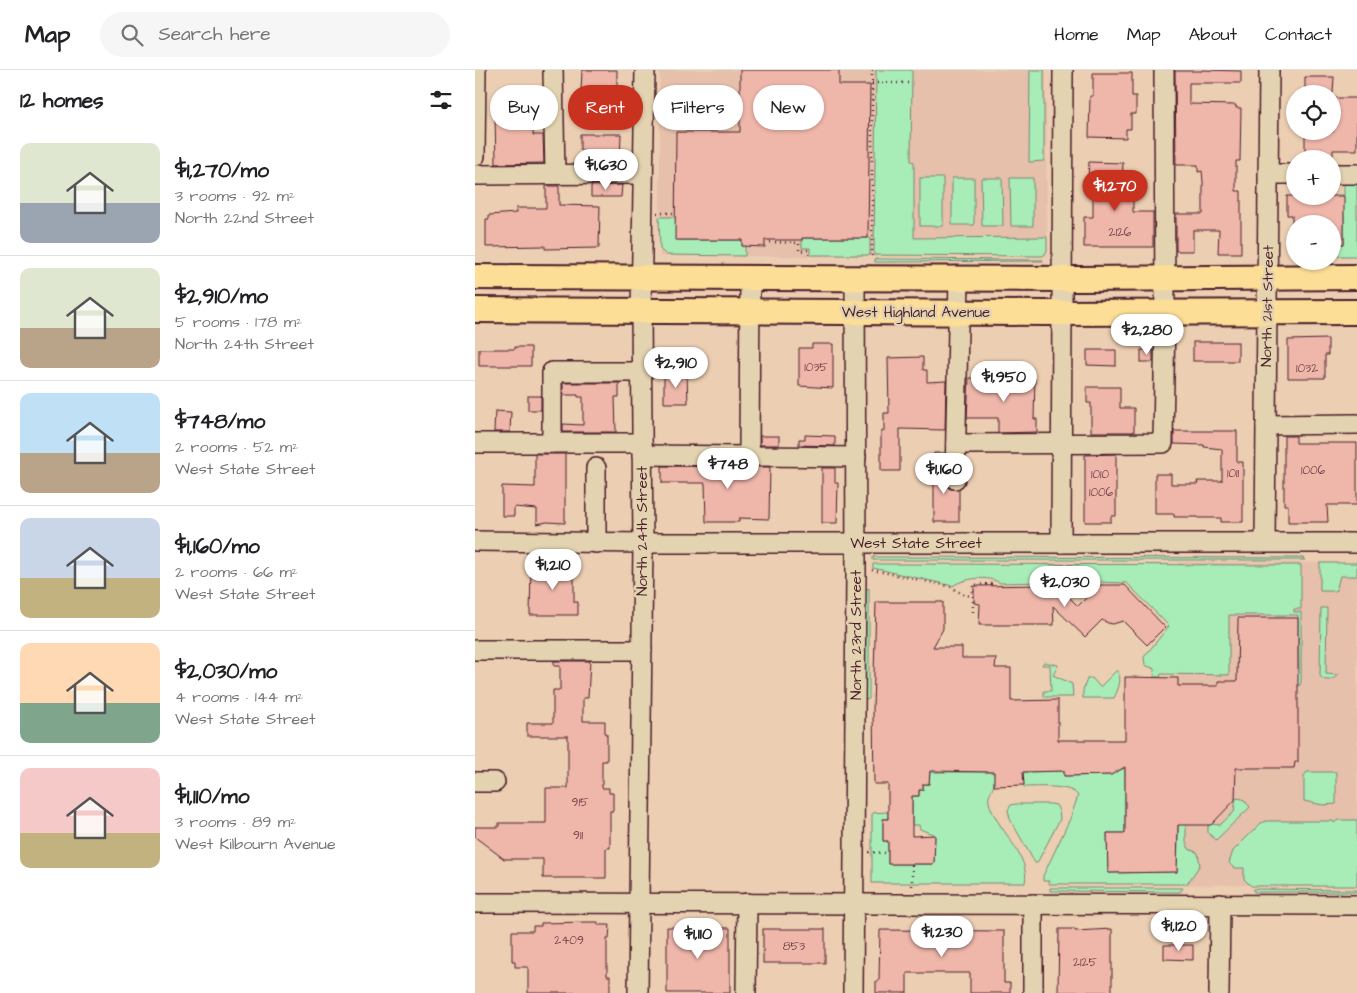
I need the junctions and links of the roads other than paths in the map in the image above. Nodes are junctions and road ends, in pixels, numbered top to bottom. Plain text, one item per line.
1 (476, 70) edge
2 (553, 70) edge
3 (645, 70) edge
4 (1063, 70) edge
5 (1165, 70) edge
6 (1269, 70) edge
7 (475, 156) edge
8 (555, 174) junction
9 (643, 174) junction
10 (1269, 174) junction
11 (1286, 174) edge
12 (1341, 174) edge
13 (1357, 174) edge
14 (475, 175) edge
15 (1357, 276) edge
16 (475, 277) edge
17 (641, 277) junction
18 (750, 278) junction
19 (855, 278) junction
20 (959, 278) junction
21 (1165, 278) junction
22 (1267, 278) junction
23 (1062, 279) junction
24 (475, 310) edge
25 (1267, 311) junction
26 (641, 312) junction
27 (750, 312) junction
28 (855, 312) junction
29 (958, 312) junction
30 (1165, 312) junction
31 (1357, 312) edge
32 (1062, 313) junction
33 (641, 372) junction
34 (1357, 424) edge
35 (1265, 425) junction
36 (475, 442) edge
37 (552, 443) junction
38 (1061, 443) junction
39 (956, 444) junction
40 (642, 449) junction
41 (749, 456) junction
42 (856, 457) junction
43 (595, 468) dead end
44 (955, 480) dead end
45 (475, 541) edge
46 (1265, 542) junction
47 (595, 543) junction
48 (643, 543) junction
49 (856, 543) junction
50 (1061, 543) junction
51 (1357, 543) edge
52 (475, 650) edge
53 (642, 650) junction
54 (475, 782) edge
55 (495, 782) dead end
56 (475, 903) edge
57 (639, 903) junction
58 (747, 903) junction
59 (853, 903) junction
60 (1033, 904) junction
61 (1220, 904) junction
62 (1357, 905) edge
63 (638, 993) edge
64 (746, 993) edge
65 (853, 993) edge
66 (1033, 993) edge
67 (1219, 993) edge

1 - 7 street
2 - 8 street
3 - 9 street, North 24th Street
4 - 23 street
5 - 21 street
6 - 10 street, North 21st Street
8 - 9 street
8 - 14 street
9 - 17 street, North 24th Street
10 - 11 street
10 - 22 street, North 21st Street
12 - 13 street
15 - 22 main road
16 - 17 main road
17 - 18 main road
17 - 26 street, North 24th Street
18 - 19 main road
18 - 27 street
19 - 20 main road
19 - 28 street, North 23rd Street
20 - 23 main road
20 - 29 street
21 - 22 main road
21 - 23 main road
21 - 30 street
22 - 25 street, North 21st Street
23 - 32 street
24 - 26 main road, West Highland Avenue
25 - 30 main road, West Highland Avenue
25 - 31 main road, West Highland Avenue
25 - 35 street, North 21st Street
26 - 27 main road, West Highland Avenue
26 - 33 street, North 24th Street
27 - 28 main road, West Highland Avenue
27 - 41 street
28 - 29 main road, West Highland Avenue
28 - 42 street, North 23rd Street
29 - 32 main road, West Highland Avenue
29 - 39 street
30 - 32 main road, West Highland Avenue
30 - 38 street
32 - 38 street
33 - 37 street
33 - 40 street, North 24th Street
34 - 35 street
35 - 46 street, North 21st Street
36 - 37 street
37 - 40 street
38 - 39 street
38 - 50 street
39 - 44 street
40 - 41 street
40 - 48 street, North 24th Street
41 - 42 street
42 - 49 street, North 23rd Street
43 - 47 street
45 - 47 street, West State Street
46 - 50 street, West State Street
46 - 51 street, West State Street
47 - 48 street, West State Street
48 - 49 street, West State Street
48 - 53 street, North 24th Street
49 - 50 street, West State Street
49 - 59 street, North 23rd Street
52 - 53 street
53 - 57 street, North 24th Street
54 - 55 street
56 - 57 street
57 - 58 street
57 - 63 street, North 24th Street
58 - 59 street
58 - 64 street
59 - 60 street
59 - 65 street, North 23rd Street
60 - 61 street
60 - 66 street
61 - 62 street
61 - 67 street

